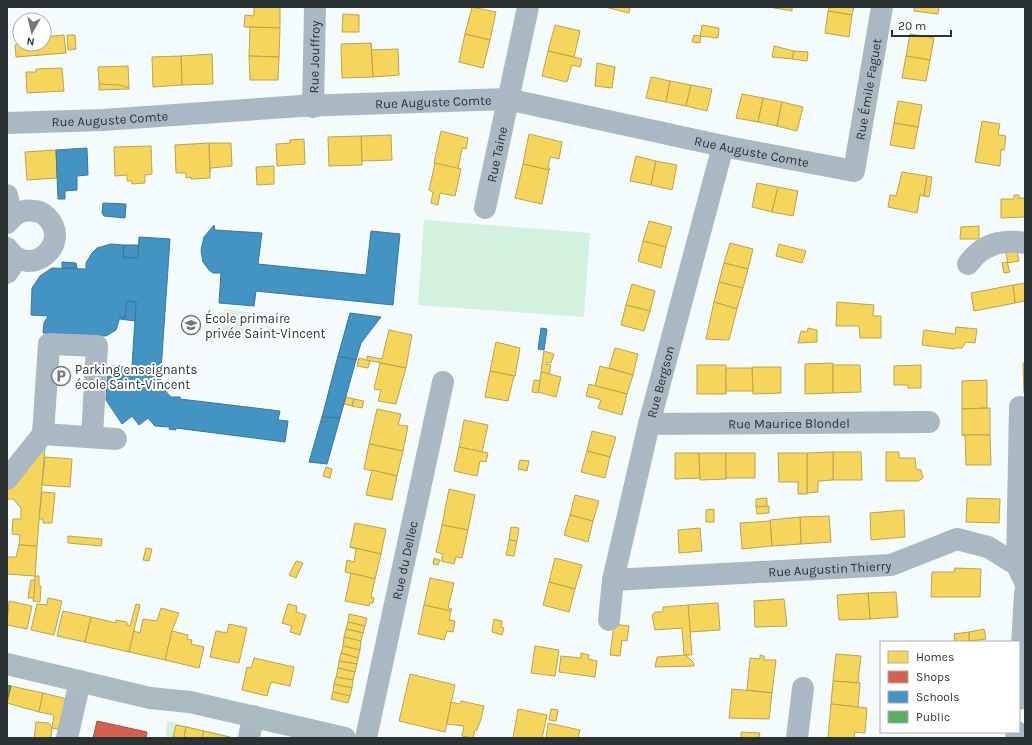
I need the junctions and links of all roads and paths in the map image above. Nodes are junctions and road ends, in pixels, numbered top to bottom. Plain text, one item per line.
1 (314, 7) edge
2 (528, 7) edge
3 (882, 7) edge
4 (507, 99) junction
5 (312, 107) junction
6 (7, 123) edge
7 (723, 146) junction
8 (854, 171) joint
9 (7, 195) edge
10 (485, 208) dead end
11 (10, 219) edge
12 (1025, 243) edge
13 (10, 259) edge
14 (968, 264) dead end
15 (443, 382) dead end
16 (1020, 407) dead end
17 (929, 422) dead end
18 (649, 424) junction
19 (43, 434) junction
20 (92, 437) junction
21 (116, 439) dead end
22 (7, 479) edge
23 (1021, 573) edge
24 (613, 580) junction
25 (1025, 594) edge
26 (609, 620) dead end
27 (7, 664) edge
28 (1023, 674) edge
29 (80, 681) junction
30 (803, 688) dead end
31 (1020, 693) edge
32 (253, 716) junction
33 (338, 737) edge
34 (67, 738) edge
35 (249, 738) edge
36 (366, 738) edge
37 (797, 738) edge

1 - 5 street, Rue Jouffroy
2 - 4 street, Rue Taine
3 - 8 street, Rue Émile Faguet
4 - 5 street, Rue Auguste Comte
4 - 7 street, Rue Auguste Comte
4 - 10 street, Rue Taine
5 - 6 street, Rue Auguste Comte
7 - 8 street, Rue Auguste Comte
7 - 18 street, Rue Bergson
9 - 11 street
11 - 13 street
12 - 14 street
15 - 36 street, Rue du Dellec
16 - 23 street
17 - 18 street, Rue Maurice Blondel
18 - 24 street, Rue Bergson
19 - 20 street
19 - 20 street
19 - 22 street
20 - 21 street
23 - 24 street, Rue Augustin Thierry
24 - 26 street, Rue Bergson
25 - 28 street
27 - 29 main road
28 - 31 street
29 - 32 main road
29 - 34 street
30 - 37 street
32 - 33 main road
32 - 35 street

